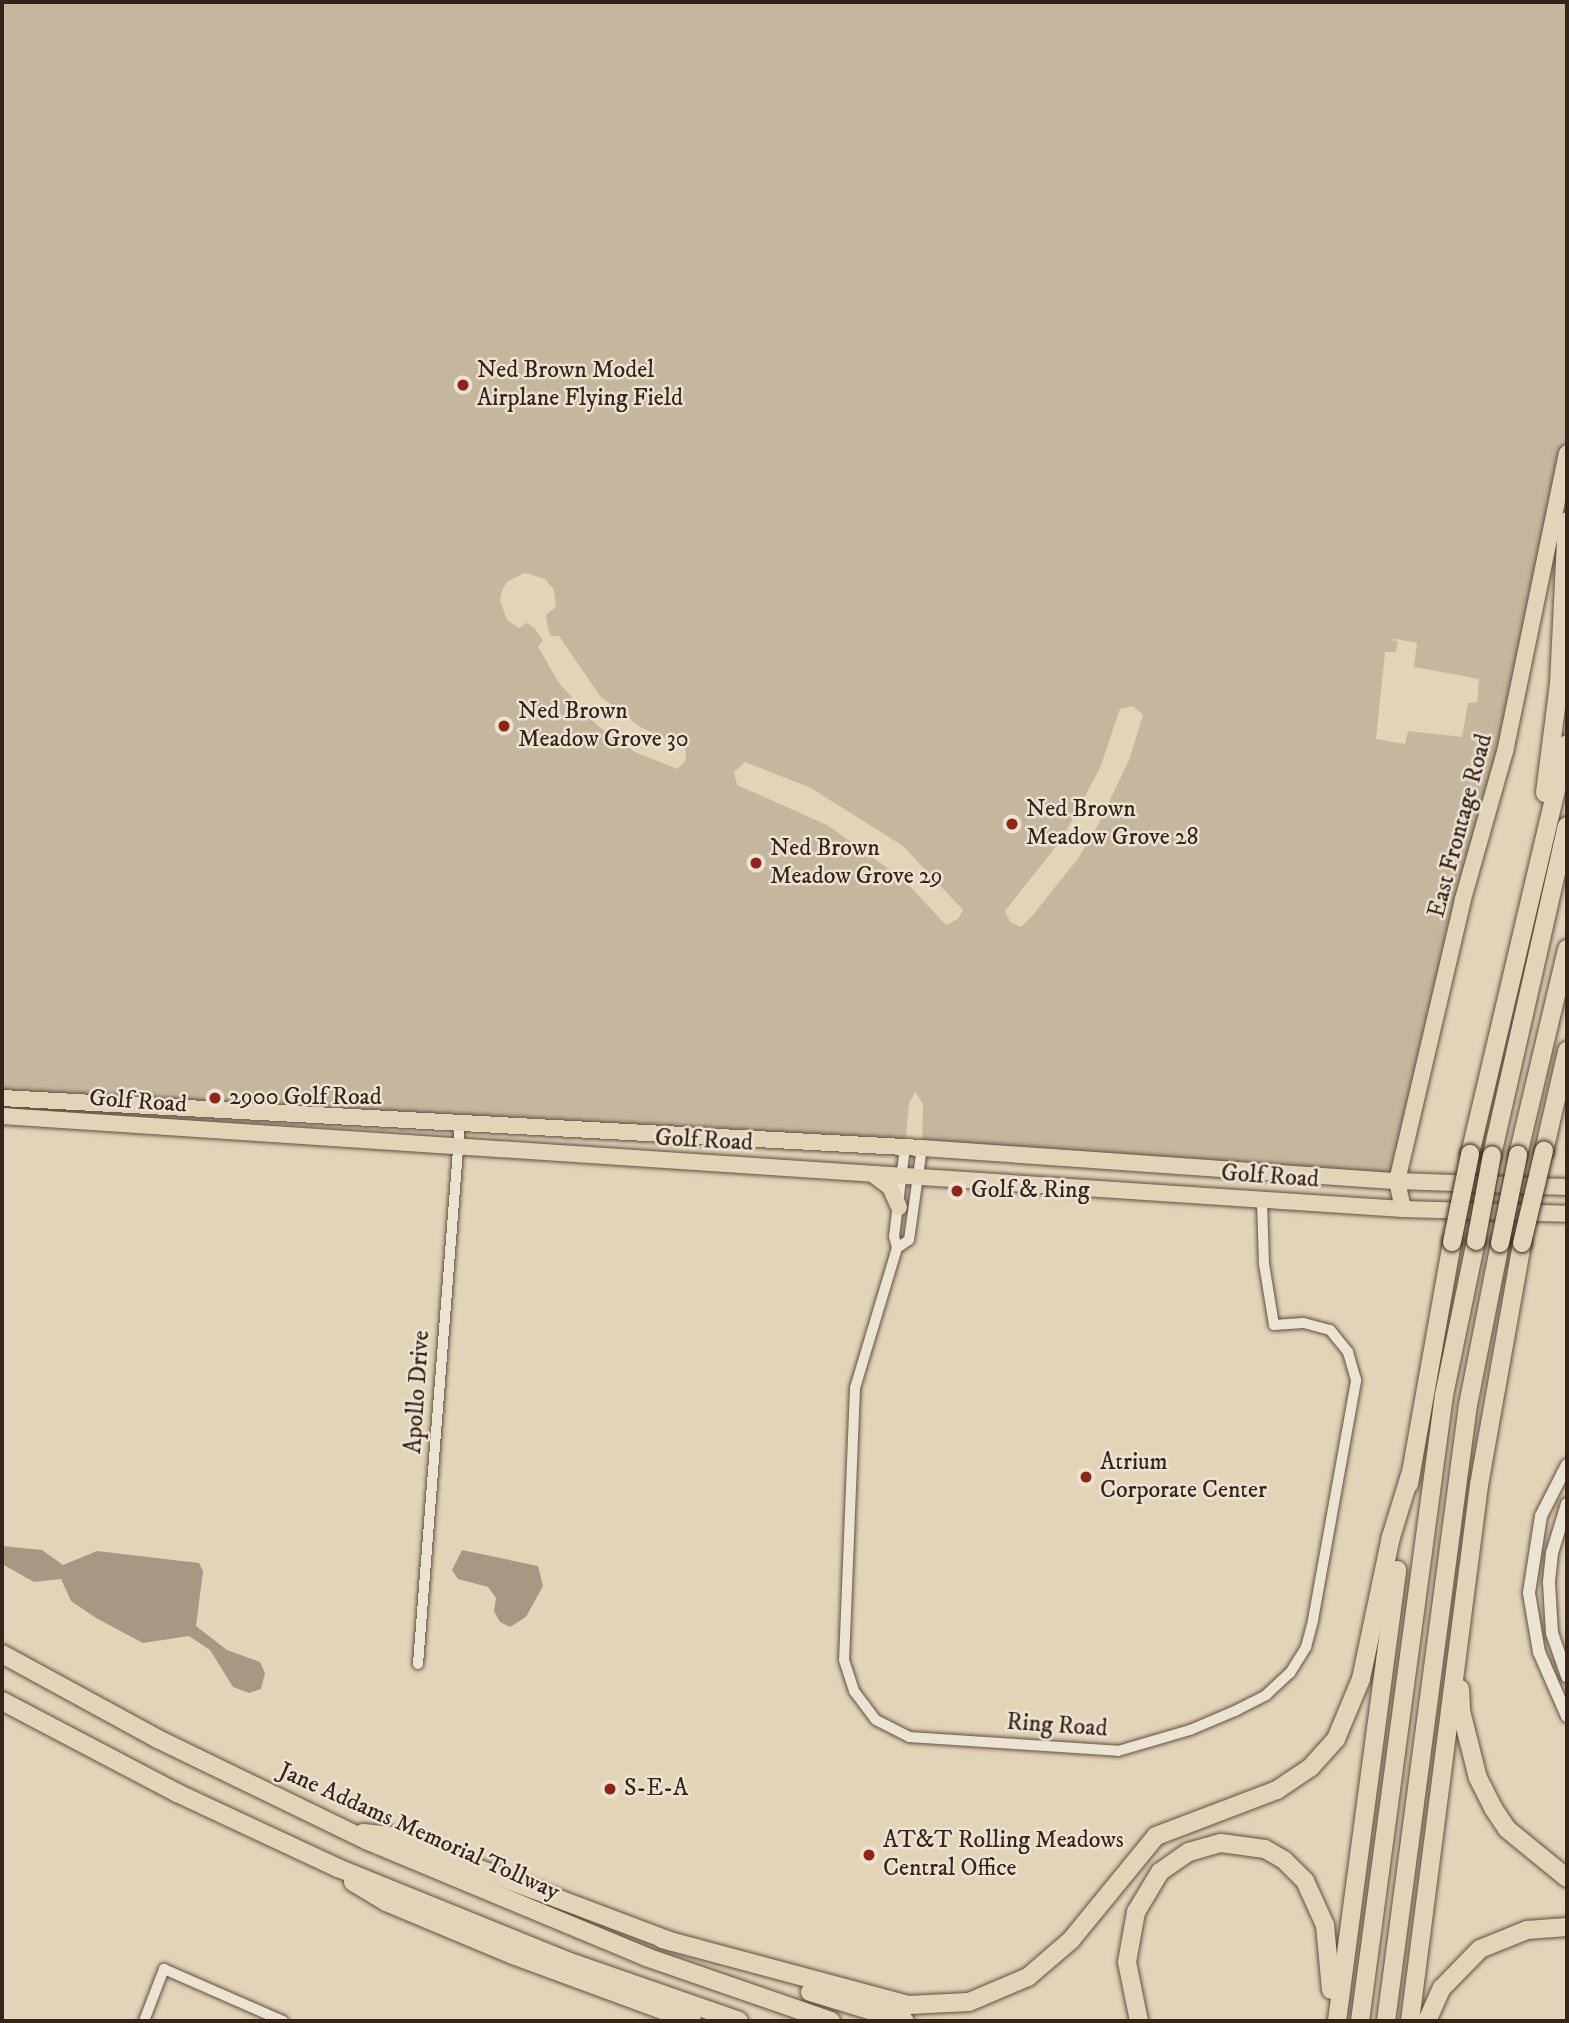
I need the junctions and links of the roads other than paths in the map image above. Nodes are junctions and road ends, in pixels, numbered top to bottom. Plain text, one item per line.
1 (1567, 453) edge
2 (1567, 521) edge
3 (1567, 744) edge
4 (1567, 826) edge
5 (1533, 887) junction
6 (1567, 949) edge
7 (1567, 1051) edge
8 (2, 1098) edge
9 (2, 1116) edge
10 (460, 1124) junction
11 (905, 1147) junction
12 (922, 1148) junction
13 (458, 1149) junction
14 (874, 1175) junction
15 (902, 1178) junction
16 (920, 1179) junction
17 (1397, 1181) junction
18 (1567, 1187) edge
19 (1262, 1199) junction
20 (899, 1207) junction
21 (1403, 1209) junction
22 (1567, 1214) edge
23 (897, 1248) junction
24 (1567, 1465) edge
25 (1411, 1472) junction
26 (1567, 1504) edge
27 (1459, 1629) junction
28 (2, 1654) edge
29 (418, 1664) dead end
30 (1567, 1676) edge
31 (2, 1702) edge
32 (1567, 1716) edge
33 (345, 1831) junction
34 (338, 1868) junction
35 (1567, 1878) edge
36 (1567, 1927) edge
37 (662, 1938) junction
38 (631, 2000) junction
39 (144, 2021) edge
40 (283, 2021) edge
41 (674, 2021) edge
42 (692, 2021) edge
43 (739, 2021) edge
44 (831, 2021) edge
45 (905, 2021) edge
46 (1139, 2021) edge
47 (1331, 2021) edge
48 (1337, 2021) edge
49 (1360, 2021) edge
50 (1386, 2021) edge
51 (1410, 2021) edge
52 (1427, 2021) edge

1 - 17 main road, East Frontage Road
2 - 5 highway
3 - 5 highway
4 - 49 highway, bridge
5 - 25 highway, bridge
6 - 50 highway, bridge
7 - 27 highway, bridge
8 - 10 main road, Golf Road
9 - 13 main road, Golf Road
10 - 11 main road, Golf Road
10 - 13 street, Apollo Drive
11 - 12 main road, Golf Road
11 - 15 street, Ring Road
12 - 16 street, Ring Road
12 - 17 main road, Golf Road
13 - 14 main road, Golf Road
13 - 29 street, Apollo Drive
14 - 15 main road, Golf Road
14 - 20 main road
15 - 16 main road, Golf Road
15 - 20 street, Ring Road
16 - 19 main road, Golf Road
16 - 23 street, Ring Road
17 - 18 main road, Golf Road
17 - 21 main road, East Frontage Road
19 - 21 main road, Golf Road
19 - 23 street, Ring Road
20 - 23 street, Ring Road
21 - 22 main road, Golf Road
24 - 32 street
25 - 37 highway
25 - 48 highway
26 - 30 street
27 - 35 highway
27 - 51 highway
28 - 33 highway, Jane Addams Memorial Tollway
31 - 34 highway
33 - 37 highway
33 - 44 highway, Jane Addams Memorial Tollway
34 - 38 highway
34 - 43 highway
36 - 52 highway
37 - 45 highway
38 - 41 highway
38 - 42 highway
39 - 40 street
46 - 47 highway

